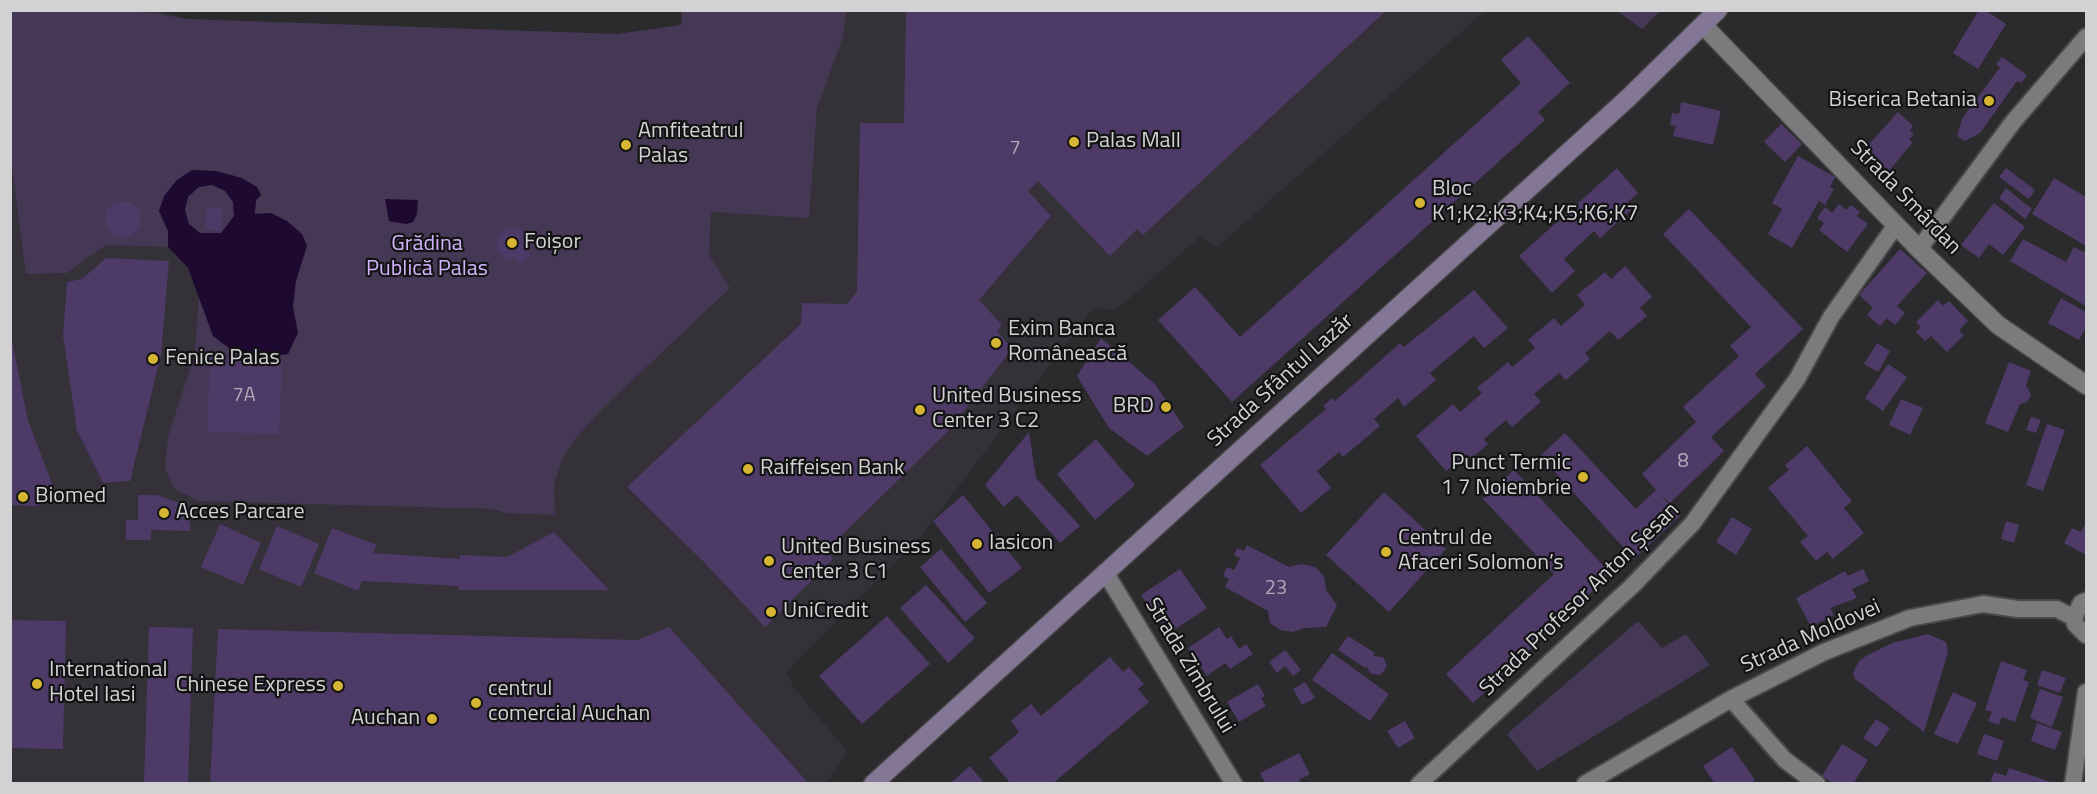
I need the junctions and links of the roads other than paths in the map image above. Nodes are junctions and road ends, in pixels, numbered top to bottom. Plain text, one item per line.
1 (1718, 10) edge
2 (1704, 26) junction
3 (2086, 37) edge
4 (1896, 225) junction
5 (1918, 249) junction
6 (2086, 385) edge
7 (1105, 572) junction
8 (2086, 601) edge
9 (2074, 618) junction
10 (2086, 635) edge
11 (2086, 692) edge
12 (1731, 699) junction
13 (873, 783) edge
14 (1234, 783) edge
15 (1419, 783) edge
16 (1585, 783) edge
17 (1817, 783) edge
18 (2073, 783) edge

1 - 2 main road, Strada Sfântul Lazăr
2 - 4 street, Strada Smârdan
2 - 7 main road, Strada Sfântul Lazăr
3 - 5 street
4 - 5 street, Strada Smârdan
4 - 15 street, Strada Profesor Anton Șesan
5 - 6 street, Strada Smârdan
7 - 13 main road, Strada Sfântul Lazăr
7 - 14 street, Strada Zimbrului
8 - 9 street
9 - 10 street
9 - 12 street, Strada Moldovei
11 - 18 street
12 - 16 street, Strada Moldovei
12 - 17 street

